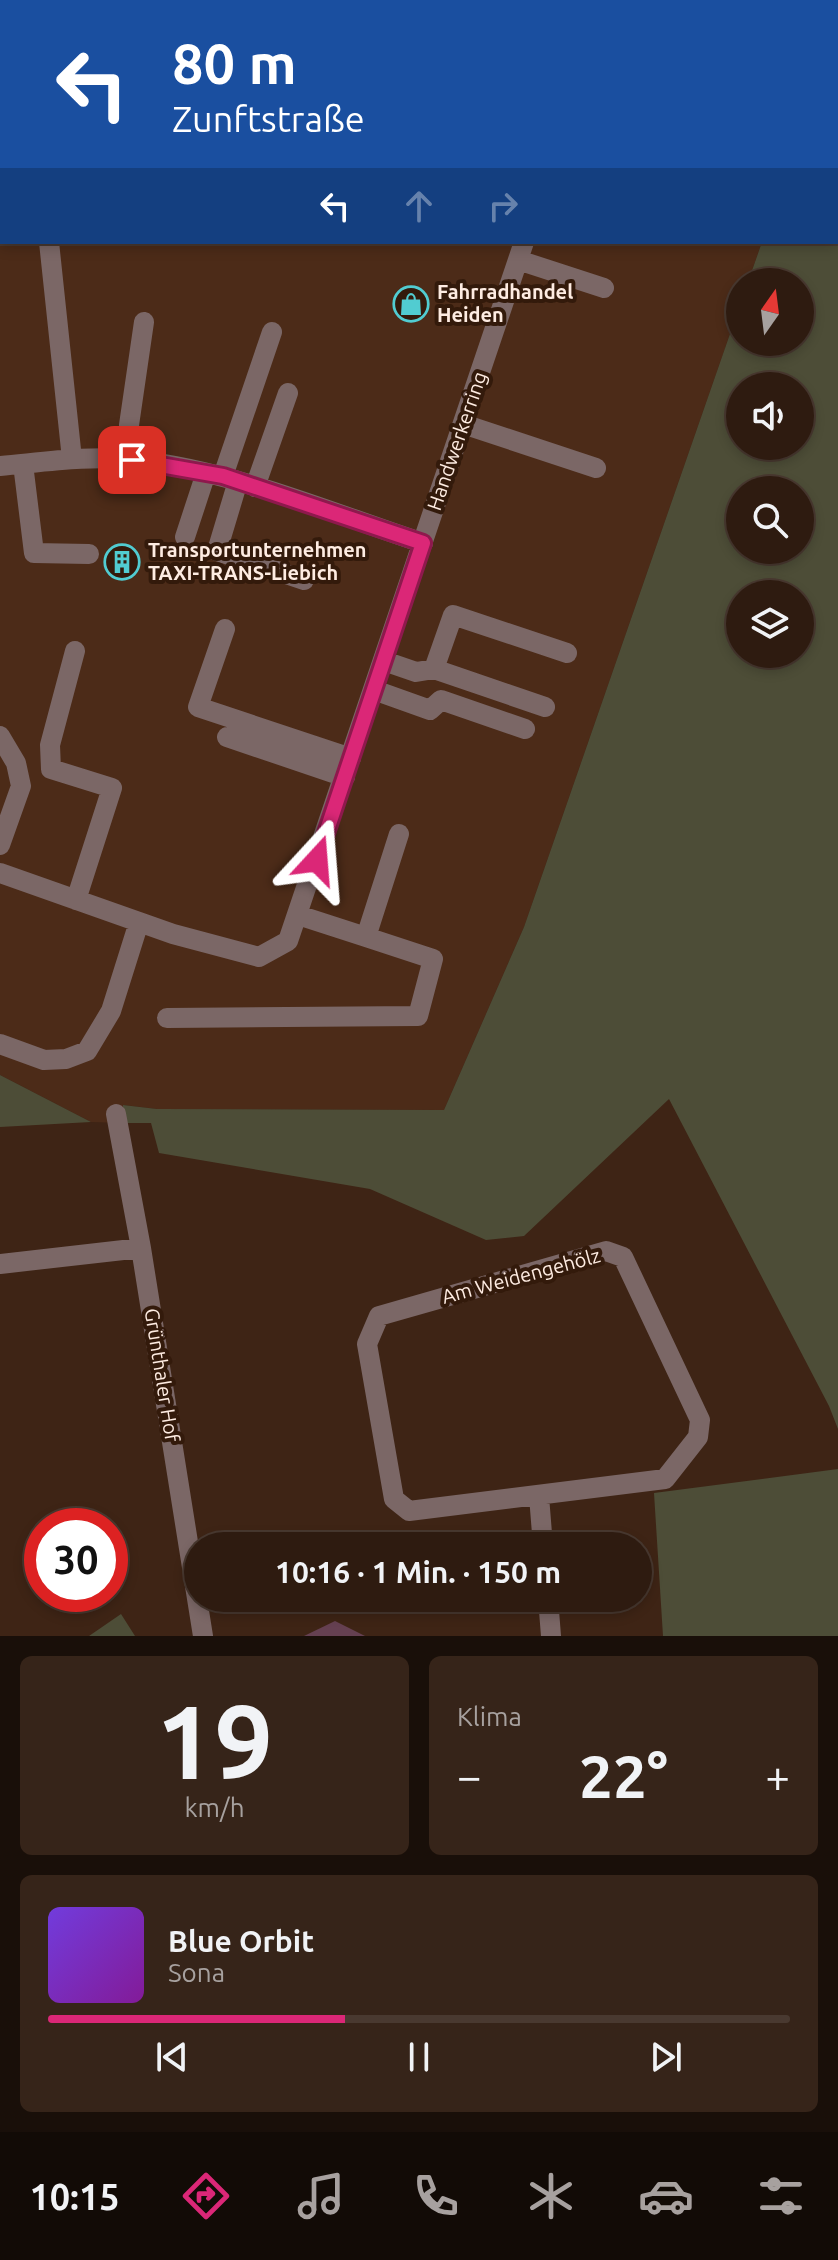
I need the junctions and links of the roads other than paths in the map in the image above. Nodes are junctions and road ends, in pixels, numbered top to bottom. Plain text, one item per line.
1 (49, 244) edge
2 (521, 251) edge
3 (604, 288) dead end
4 (144, 322) dead end
5 (272, 332) dead end
6 (288, 393) dead end
7 (463, 424) junction
8 (72, 459) junction
9 (132, 460) junction
10 (23, 464) junction
11 (0, 466) edge
12 (596, 468) dead end
13 (230, 479) junction
14 (185, 537) dead end
15 (423, 543) junction
16 (89, 554) dead end
17 (304, 580) dead end
18 (225, 629) dead end
19 (75, 651) dead end
20 (567, 653) dead end
21 (384, 661) junction
22 (434, 669) junction
23 (374, 690) junction
24 (545, 707) dead end
25 (525, 729) dead end
26 (0, 736) edge
27 (227, 737) dead end
28 (348, 768) junction
29 (399, 834) dead end
30 (0, 845) edge
31 (0, 873) edge
32 (76, 900) junction
33 (298, 915) junction
34 (139, 922) junction
35 (366, 937) junction
36 (167, 1018) dead end
37 (0, 1044) edge
38 (116, 1114) dead end
39 (141, 1248) junction
40 (0, 1264) edge
41 (539, 1496) junction
42 (542, 1532) edge
43 (549, 1612) edge
44 (203, 1636) edge
45 (551, 1636) edge

1 - 8 street
2 - 3 street
2 - 7 street, Handwerkerring
4 - 9 street
5 - 13 street
6 - 13 street
7 - 12 street
7 - 15 street, Handwerkerring
8 - 9 street
8 - 10 street
9 - 13 street
10 - 11 street
10 - 16 street
13 - 14 street
13 - 15 street
13 - 17 street
15 - 21 street, Handwerkerring
18 - 28 street
19 - 32 street
20 - 22 street
21 - 22 street
21 - 23 street, Handwerkerring
22 - 24 street
23 - 25 street
23 - 28 street, Handwerkerring
26 - 30 street
27 - 28 street
28 - 33 street, Handwerkerring
29 - 35 street
31 - 32 street, Handwerkerring
32 - 34 street, Handwerkerring
33 - 34 street, Handwerkerring
33 - 35 street
34 - 37 street
35 - 36 street
38 - 39 street, Grünthaler Hof
39 - 40 street
39 - 44 street, Grünthaler Hof
41 - 41 street, Am Weidengehölz
41 - 42 street
43 - 45 street

